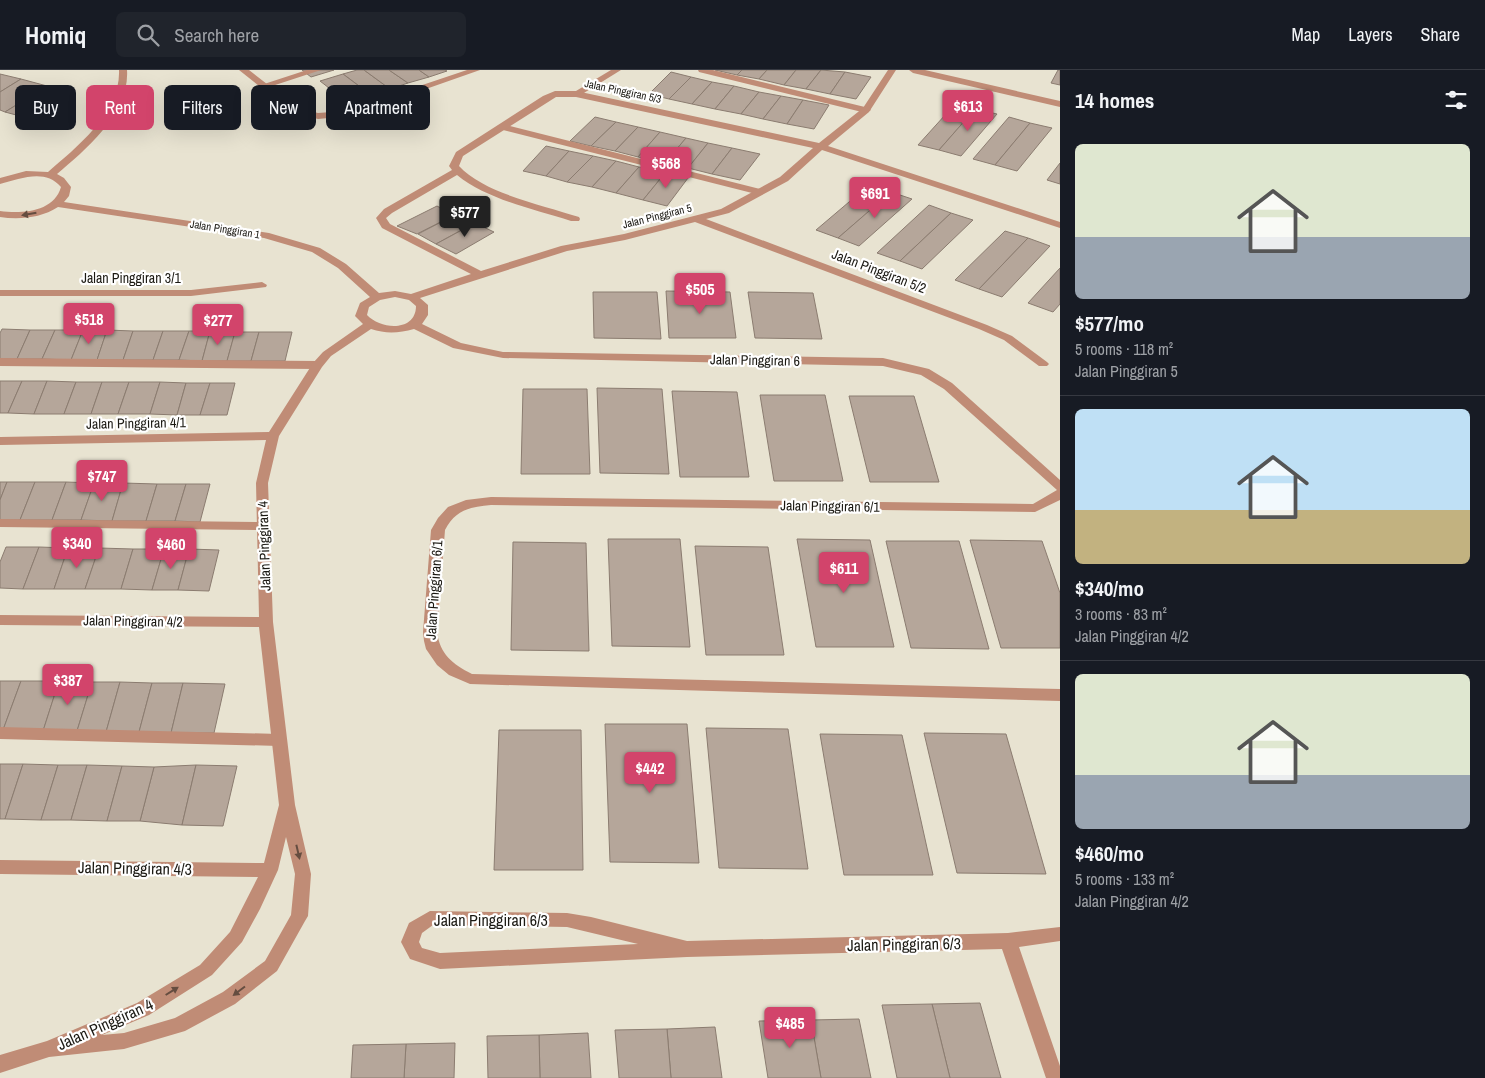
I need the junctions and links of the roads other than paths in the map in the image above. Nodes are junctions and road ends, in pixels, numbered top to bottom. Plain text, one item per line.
1 (123, 70) edge
2 (243, 70) edge
3 (317, 70) edge
4 (476, 70) edge
5 (617, 70) edge
6 (702, 70) edge
7 (892, 70) edge
8 (913, 70) edge
9 (262, 85) edge
10 (266, 85) edge
11 (576, 94) junction
12 (1060, 104) edge
13 (866, 110) junction
14 (316, 115) edge
15 (502, 127) junction
16 (822, 147) junction
17 (457, 171) junction
18 (50, 176) junction
19 (0, 181) edge
20 (760, 192) junction
21 (56, 204) junction
22 (1, 215) edge
23 (575, 219) dead end
24 (697, 219) junction
25 (1060, 225) edge
26 (479, 274) junction
27 (262, 285) dead end
28 (0, 294) edge
29 (377, 297) junction
30 (412, 297) junction
31 (414, 324) junction
32 (369, 325) junction
33 (0, 362) edge
34 (1043, 364) dead end
35 (317, 365) junction
36 (273, 436) junction
37 (0, 441) edge
38 (1060, 487) edge
39 (1060, 494) edge
40 (0, 523) edge
41 (263, 526) junction
42 (0, 620) edge
43 (266, 622) junction
44 (1060, 695) edge
45 (0, 733) edge
46 (279, 740) junction
47 (287, 805) junction
48 (0, 867) edge
49 (270, 870) junction
50 (1060, 934) edge
51 (1008, 941) junction
52 (687, 949) junction
53 (49, 1049) junction
54 (0, 1064) edge
55 (1055, 1078) edge

1 - 18 street
2 - 9 street
3 - 10 street
4 - 14 street
5 - 11 street
6 - 13 street
7 - 13 street, Jalan Pinggiran 5
8 - 12 street
11 - 15 street, Jalan Pinggiran 5/3
11 - 16 street, Jalan Pinggiran 5/3
13 - 16 street, Jalan Pinggiran 5
15 - 17 street, Jalan Pinggiran 5/3
15 - 20 street
16 - 20 street, Jalan Pinggiran 5
16 - 25 street
17 - 23 street
17 - 26 street
18 - 19 street
18 - 21 street
20 - 24 street, Jalan Pinggiran 5
21 -> 22 street
21 - 29 street, Jalan Pinggiran 1
24 - 26 street, Jalan Pinggiran 5
24 - 34 street, Jalan Pinggiran 5/2
26 - 30 street, Jalan Pinggiran 5
27 - 28 street, Jalan Pinggiran 3/1
29 - 30 street
29 - 32 street
30 - 31 street
31 - 32 street
31 - 38 street, Jalan Pinggiran 6
32 - 35 street, Jalan Pinggiran 4
33 - 35 street
35 - 36 street, Jalan Pinggiran 4
36 - 37 street, Jalan Pinggiran 4/1
36 - 41 street, Jalan Pinggiran 4
39 - 44 street, Jalan Pinggiran 6/1
40 - 41 street
41 - 43 street, Jalan Pinggiran 4
42 - 43 street, Jalan Pinggiran 4/2
43 - 46 street, Jalan Pinggiran 4
45 - 46 street
46 - 47 street, Jalan Pinggiran 4
47 - 49 street, Jalan Pinggiran 4
47 -> 53 street, Jalan Pinggiran 4
48 - 49 street, Jalan Pinggiran 4/3
53 -> 49 street, Jalan Pinggiran 4
50 - 51 street, Jalan Pinggiran 6/3
51 - 52 street, Jalan Pinggiran 6/3
51 - 55 street
52 - 52 street, Jalan Pinggiran 6/3
53 - 54 street, Jalan Pinggiran 4

